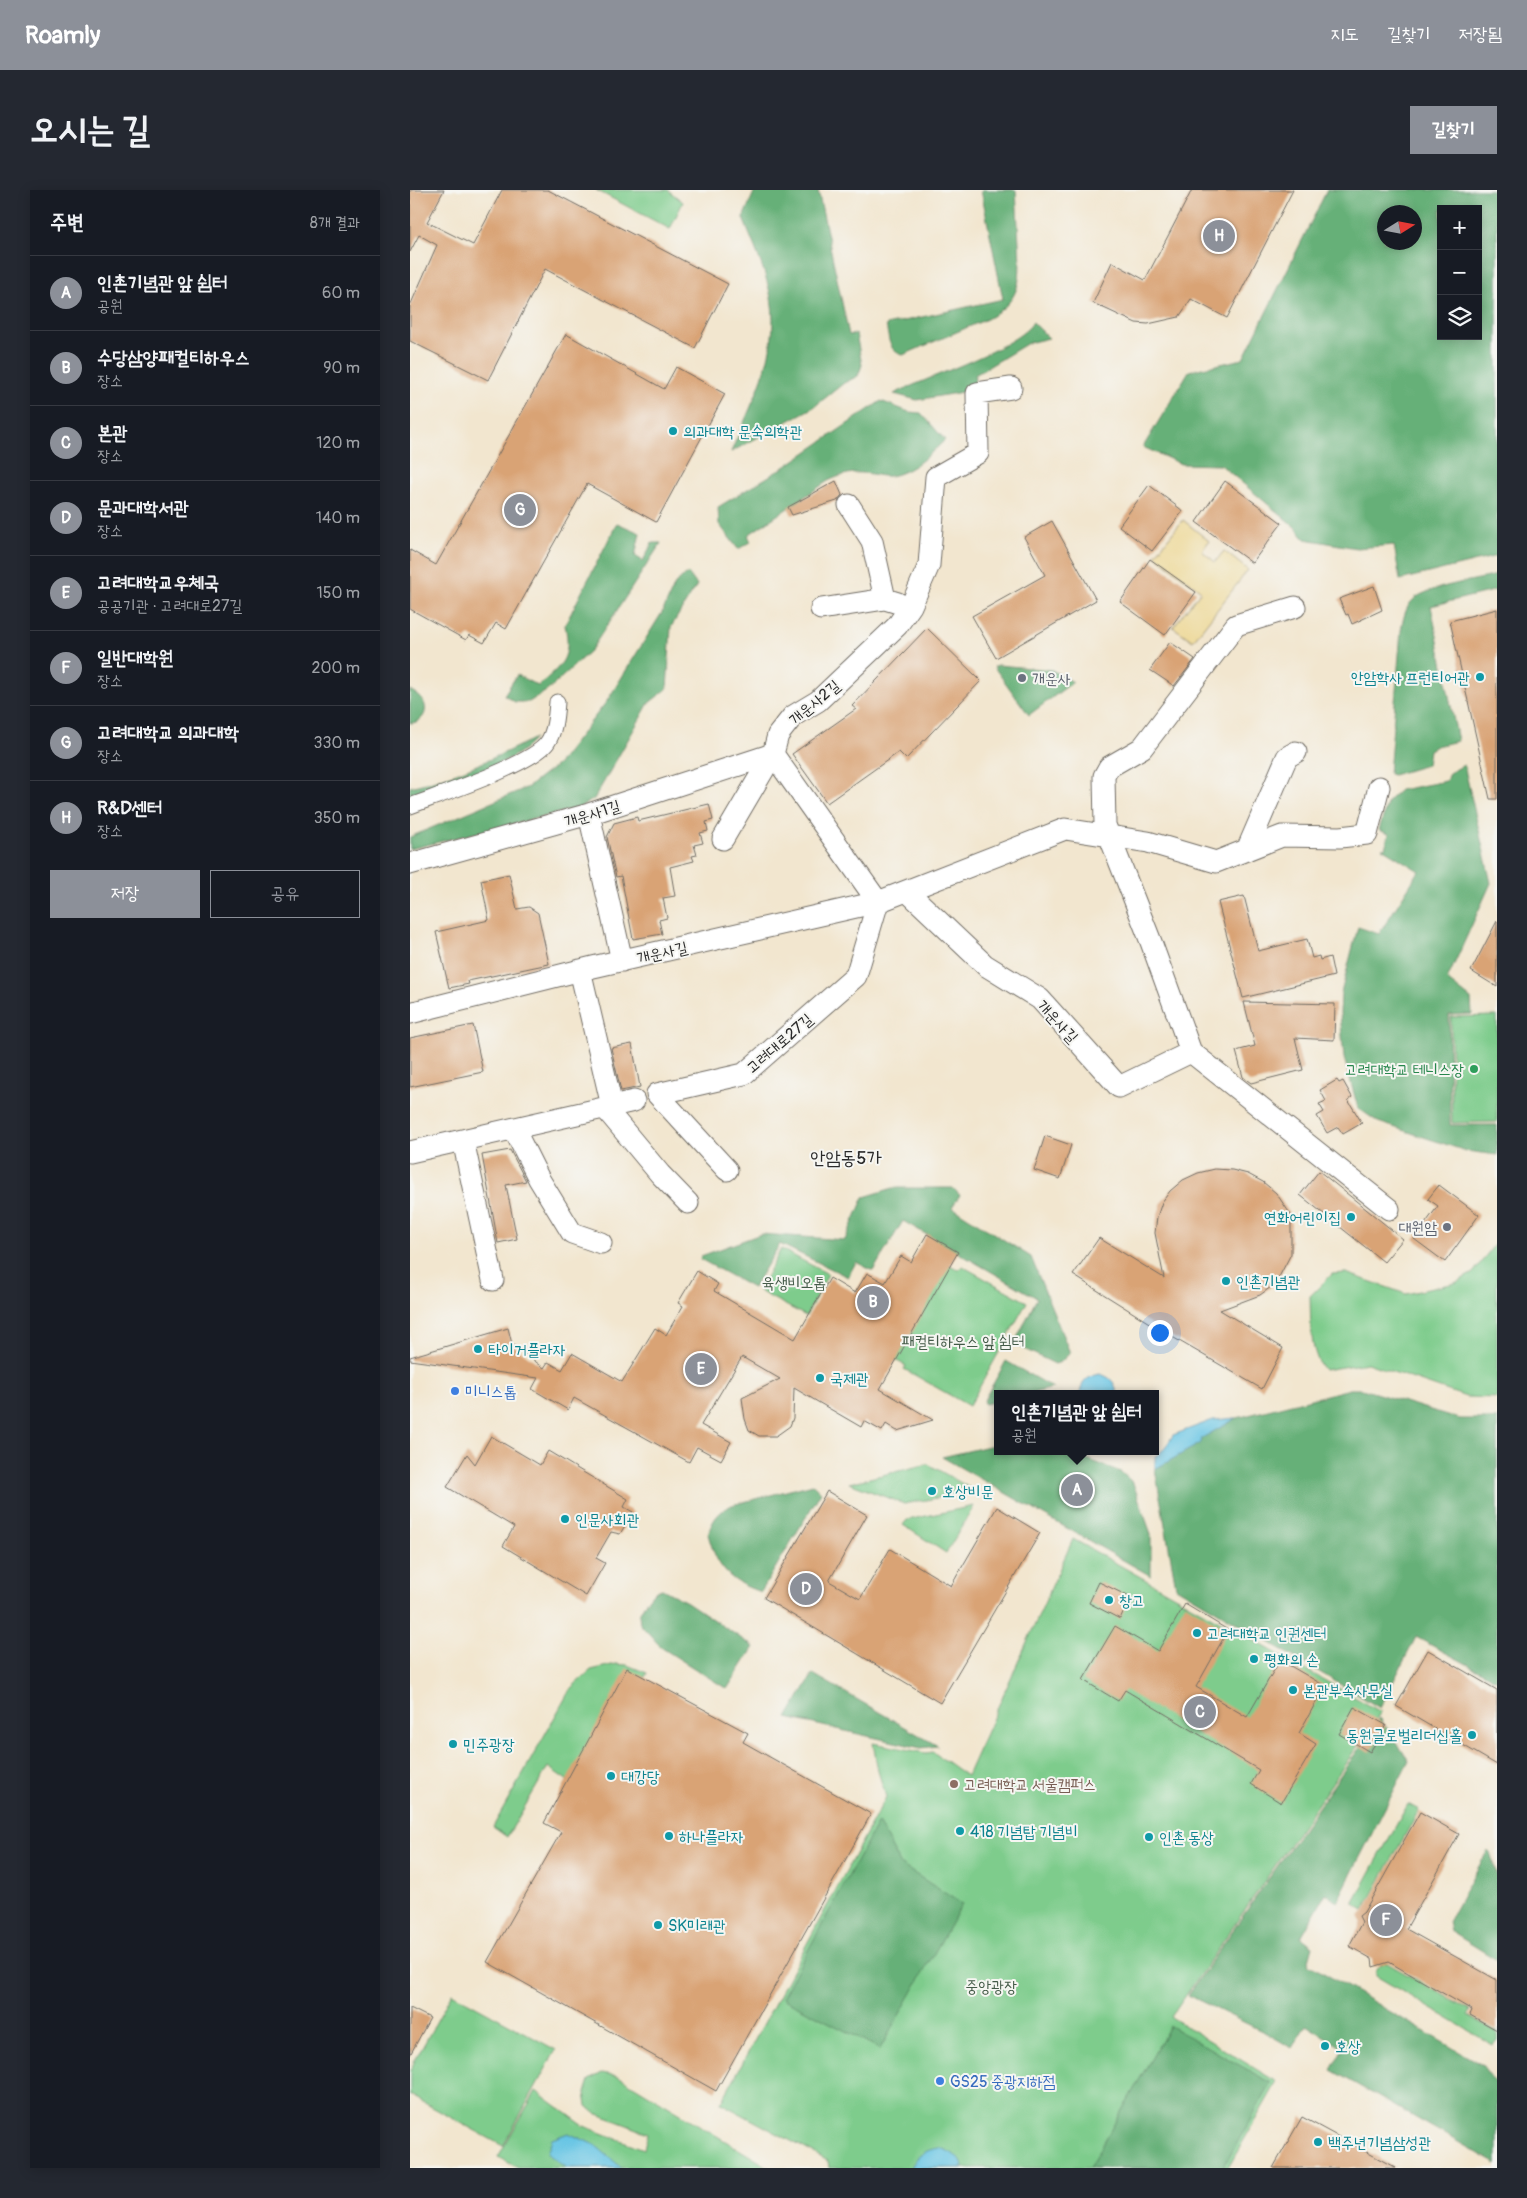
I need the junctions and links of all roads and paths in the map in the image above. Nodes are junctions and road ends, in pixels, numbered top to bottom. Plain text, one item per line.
1 (1011, 388) dead end
2 (849, 505) dead end
3 (885, 599) junction
4 (911, 606) junction
5 (1295, 606) dead end
6 (821, 610) dead end
7 (557, 702) dead end
8 (1296, 752) dead end
9 (773, 754) junction
10 (1379, 787) dead end
11 (410, 806) edge
12 (589, 814) junction
13 (1109, 836) junction
14 (723, 838) dead end
15 (1247, 850) junction
16 (410, 864) edge
17 (908, 892) junction
18 (878, 902) junction
19 (622, 961) junction
20 (580, 970) junction
21 (410, 1013) edge
22 (1191, 1052) junction
23 (634, 1101) dead end
24 (609, 1107) junction
25 (514, 1129) junction
26 (463, 1140) junction
27 (410, 1152) edge
28 (727, 1170) dead end
29 (688, 1203) dead end
30 (1389, 1208) dead end
31 (601, 1243) dead end
32 (493, 1280) dead end

1 - 4 street, 개운사2길
2 - 3 street
3 - 4 street
3 - 6 street
4 - 9 street, 개운사2길
5 - 13 street
7 - 11 street
8 - 15 street
9 - 12 street, 개운사1길
9 - 14 street, 개운사2길
9 - 18 street
10 - 15 street, 개운사길
12 - 16 street, 개운사1길
12 - 19 street, 개운사길
13 - 15 street, 개운사길
13 - 17 street, 개운사길
13 - 22 street
17 - 18 street, 개운사길
17 - 22 street, 개운사길
18 - 19 street, 개운사길
18 - 28 street, 고려대로27길
19 - 20 street, 개운사길
20 - 21 street, 개운사길
20 - 24 street
22 - 30 street
23 - 24 street
24 - 25 street
24 - 29 street
25 - 26 street
25 - 31 street
26 - 27 street
26 - 32 street

